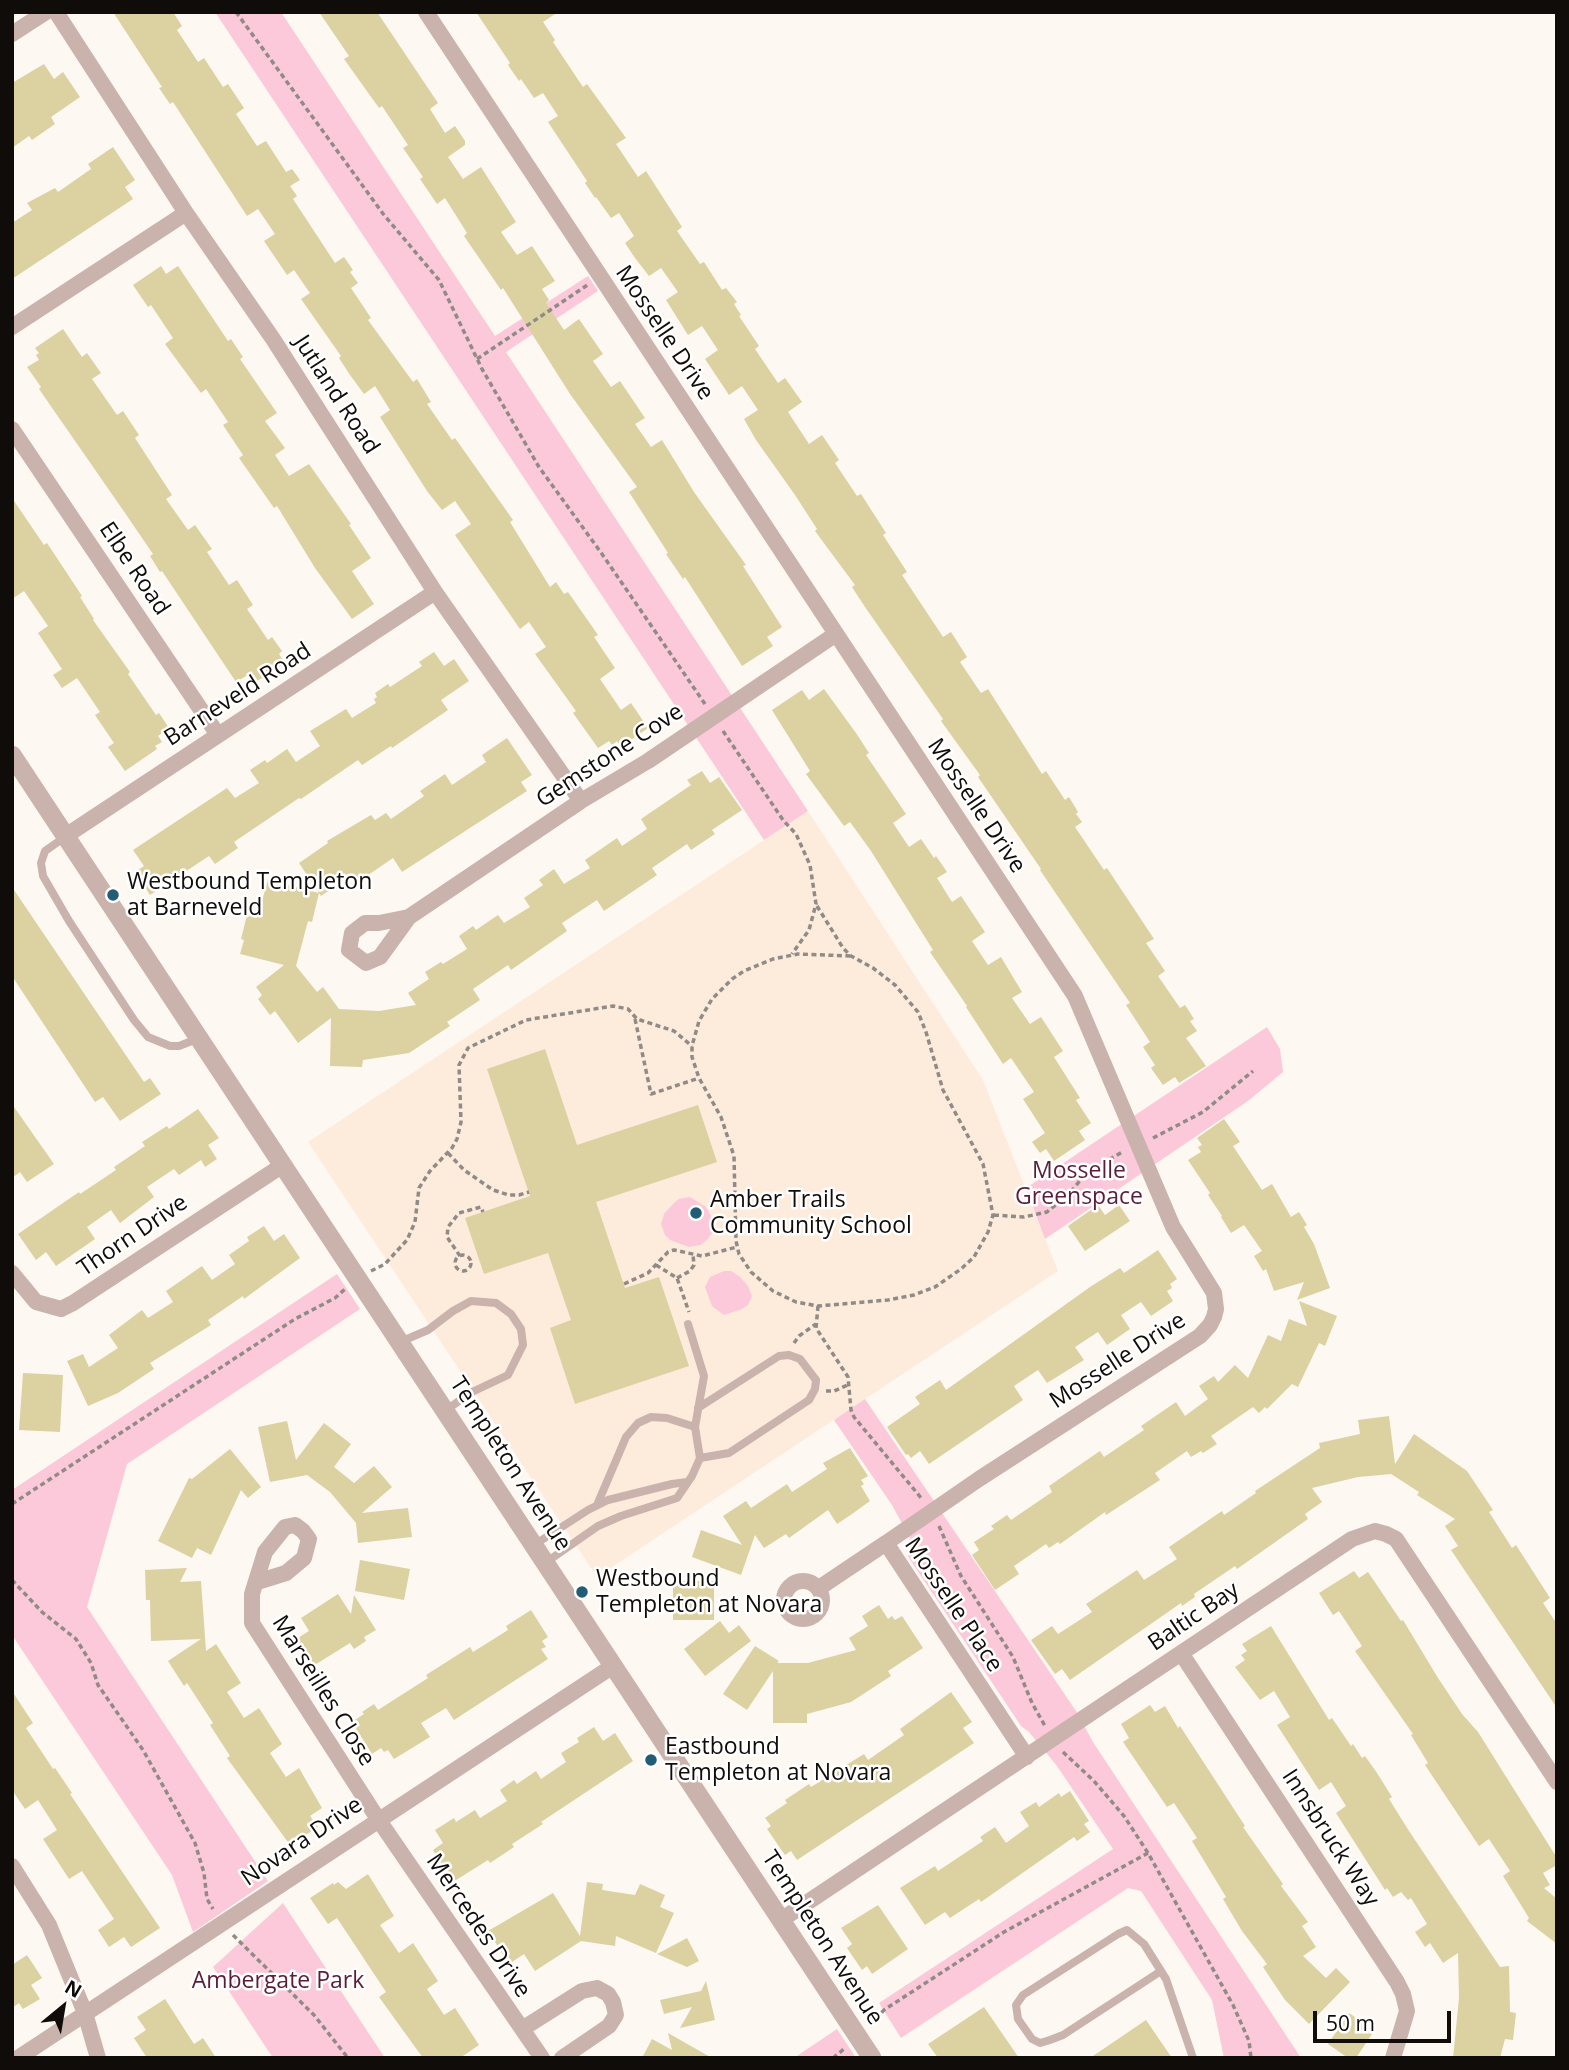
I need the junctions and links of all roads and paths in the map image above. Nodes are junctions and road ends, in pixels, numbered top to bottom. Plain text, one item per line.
1 (46, 12) edge
2 (56, 12) edge
3 (236, 12) edge
4 (426, 12) edge
5 (12, 34) edge
6 (186, 213) junction
7 (599, 277) junction
8 (12, 327) edge
9 (477, 359) junction
10 (12, 429) edge
11 (435, 592) junction
12 (836, 634) junction
13 (714, 716) junction
14 (218, 736) junction
15 (12, 755) edge
16 (581, 800) junction
17 (67, 835) junction
18 (816, 904) junction
19 (409, 918) dead end
20 (792, 954) junction
21 (851, 956) junction
22 (635, 1017) junction
23 (200, 1038) junction
24 (692, 1046) junction
25 (699, 1079) junction
26 (448, 1153) junction
27 (283, 1165) junction
28 (529, 1192) dead end
29 (483, 1212) dead end
30 (737, 1247) junction
31 (693, 1255) junction
32 (460, 1256) junction
33 (656, 1265) junction
34 (12, 1273) edge
35 (357, 1277) junction
36 (677, 1278) junction
37 (624, 1284) dead end
38 (688, 1324) joint
39 (816, 1324) dead end
40 (400, 1342) junction
41 (789, 1355) junction
42 (850, 1384) dead end
43 (815, 1389) junction
44 (698, 1408) junction
45 (445, 1411) junction
46 (695, 1427) junction
47 (701, 1458) junction
48 (687, 1482) junction
49 (12, 1504) edge
50 (597, 1505) junction
51 (886, 1543) junction
52 (534, 1545) junction
53 (545, 1563) junction
54 (12, 1580) edge
55 (257, 1582) dead end
56 (819, 1588) dead end
57 (1181, 1653) junction
58 (613, 1666) junction
59 (1054, 1738) junction
60 (1027, 1757) junction
61 (1557, 1782) edge
62 (378, 1819) junction
63 (1148, 1853) junction
64 (12, 1866) edge
65 (781, 1920) junction
66 (222, 1923) junction
67 (1161, 1971) junction
68 (884, 2010) dead end
69 (85, 2013) junction
70 (522, 2029) junction
71 (18, 2058) edge
72 (98, 2058) edge
73 (348, 2058) edge
74 (542, 2058) edge
75 (562, 2058) edge
76 (872, 2058) edge
77 (1193, 2058) edge
78 (1251, 2058) edge
79 (1393, 2058) edge

1 - 5 street
2 - 6 street, Jutland Road
3 - 9 path
4 - 7 street, Mosselle Drive
6 - 8 street
6 - 11 street, Jutland Road
7 - 9 path
7 - 12 street, Mosselle Drive
9 - 13 path
10 - 14 street, Elbe Road
11 - 14 street, Barneveld Road
11 - 16 street, Jutland Road
12 - 13 street, Gemstone Cove
12 - 51 street, Mosselle Drive
13 - 16 street, Gemstone Cove
13 - 18 path
14 - 17 street, Barneveld Road
15 - 17 street, Templeton Avenue
16 - 19 street, Gemstone Cove
17 - 23 street, Templeton Avenue
17 - 23 lane
18 - 20 path
18 - 21 path
20 - 21 path
20 - 24 path
21 - 30 path
22 - 24 path
22 - 25 path
22 - 26 path
23 - 27 street, Templeton Avenue
24 - 25 path
25 - 30 path
26 - 28 path
26 - 35 path
27 - 34 street, Thorn Drive
27 - 35 street, Templeton Avenue
29 - 32 path
30 - 31 path
31 - 33 path
31 - 36 path
32 - 32 path
33 - 36 path
33 - 37 path
35 - 40 street, Templeton Avenue
35 - 49 path
36 - 38 path
38 - 44 lane
39 - 41 path
40 - 45 street, Templeton Avenue
40 - 45 lane
41 - 43 lane
41 - 44 lane
42 - 43 path
43 - 47 lane
44 - 46 lane
45 - 52 street, Templeton Avenue
46 - 47 lane
46 - 50 lane
47 - 48 lane
48 - 50 lane
48 - 53 lane
50 - 52 lane
51 - 56 street, Mosselle Place
51 - 60 street, Mosselle Place
52 - 53 street, Templeton Avenue
53 - 58 street, Templeton Avenue
54 - 66 path
55 - 62 street, Marseilles Close
57 - 59 street, Baltic Bay
57 - 61 street, Baltic Bay
57 - 79 street, Innsbruck Way
58 - 62 street, Novara Drive
58 - 65 street, Templeton Avenue
59 - 60 street, Baltic Bay
59 - 63 path
60 - 65 street, Baltic Bay
62 - 66 street, Novara Drive
62 - 70 street, Mercedes Drive
63 - 68 path
63 - 78 path
64 - 69 street
65 - 76 street, Templeton Avenue
66 - 69 street, Novara Drive
66 - 73 path
67 - 67 lane
67 - 77 lane
69 - 71 street, Novara Drive
69 - 72 street
70 - 74 street, Mercedes Drive
70 - 75 street

